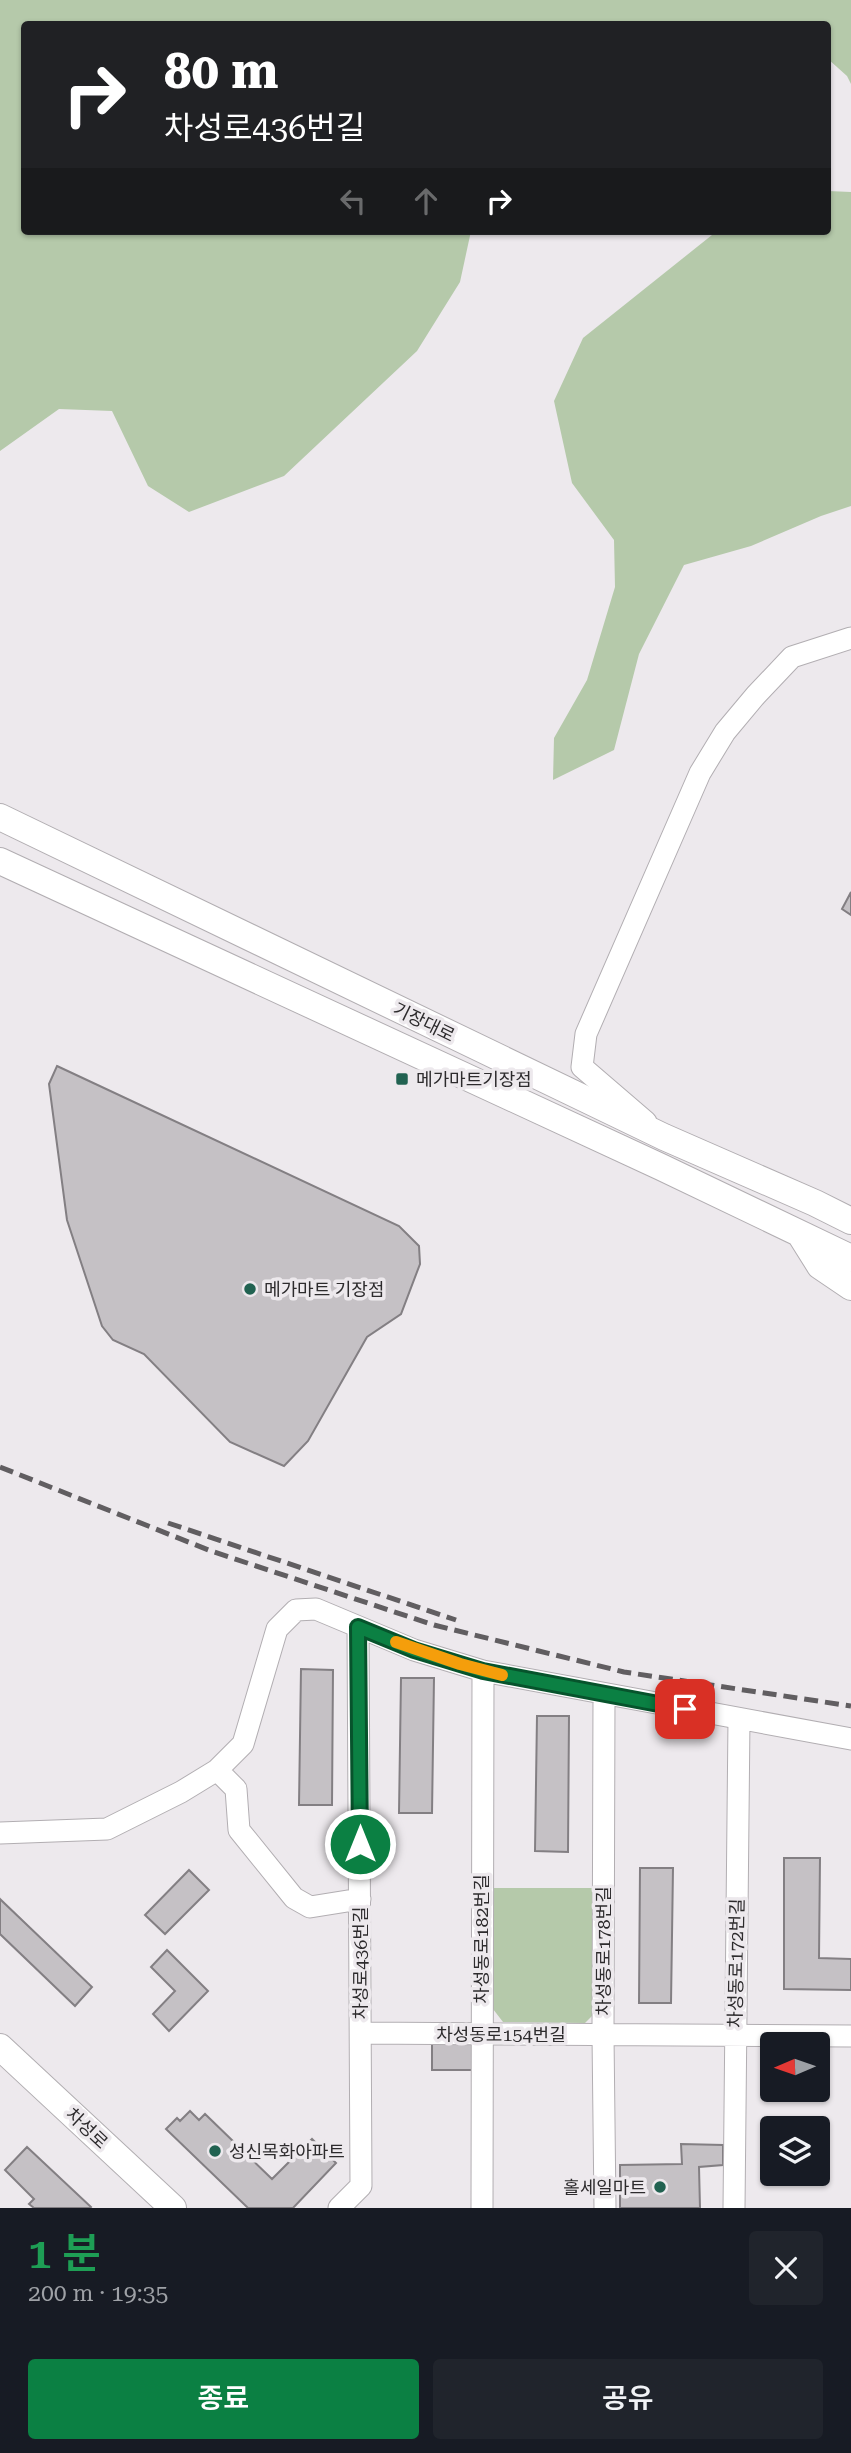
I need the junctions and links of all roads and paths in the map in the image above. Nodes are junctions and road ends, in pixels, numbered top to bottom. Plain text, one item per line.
1 (851, 638) edge
2 (0, 817) edge
3 (0, 861) edge
4 (664, 1137) junction
5 (851, 1221) edge
6 (800, 1234) junction
7 (851, 1258) edge
8 (851, 1287) edge
9 (358, 1627) junction
10 (483, 1671) junction
11 (604, 1695) junction
12 (739, 1719) junction
13 (851, 1739) edge
14 (217, 1770) junction
15 (0, 1833) edge
16 (360, 1899) junction
17 (361, 2033) junction
18 (481, 2034) junction
19 (603, 2035) junction
20 (736, 2035) junction
21 (851, 2036) edge
22 (0, 2047) edge
23 (173, 2208) edge
24 (339, 2208) edge
25 (482, 2208) edge
26 (605, 2208) edge
27 (734, 2208) edge

1 - 4 street
2 - 4 main road, 기장대로
3 - 6 main road, 기장대로
4 - 5 main road, 기장대로
6 - 7 main road, 기장대로
6 - 8 main road
9 - 10 street
9 - 14 street
9 - 16 street, 차성로436번길
10 - 11 street
10 - 18 street, 차성동로182번길
11 - 12 street
11 - 19 street, 차성동로178번길
12 - 13 street
12 - 20 street, 차성동로172번길
14 - 15 street
14 - 16 street
16 - 17 street, 차성로436번길
17 - 18 street, 차성동로154번길
17 - 24 street, 차성로436번길
18 - 19 street, 차성동로154번길
18 - 25 street, 차성동로182번길
19 - 20 street, 차성동로154번길
19 - 26 street, 차성동로178번길
20 - 21 street, 차성동로154번길
20 - 27 street, 차성동로172번길
22 - 23 main road, 차성로

